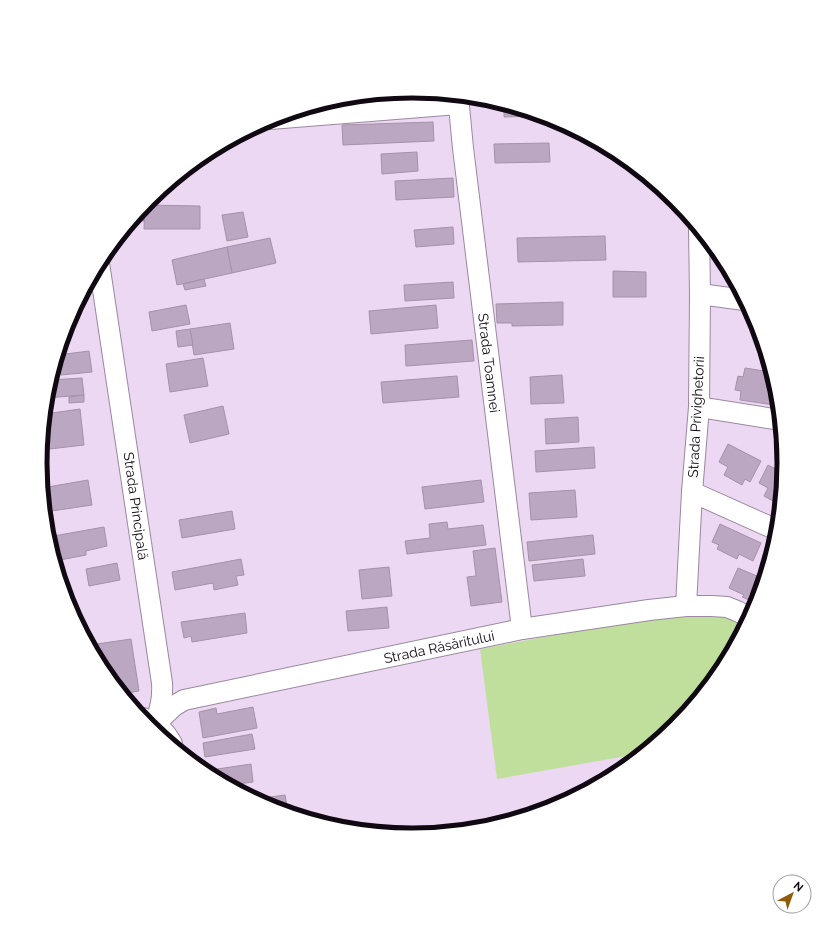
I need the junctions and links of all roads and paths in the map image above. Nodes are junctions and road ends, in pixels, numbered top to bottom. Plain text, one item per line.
1 (453, 100) edge
2 (458, 100) edge
3 (298, 116) edge
4 (699, 238) edge
5 (101, 273) edge
6 (700, 294) junction
7 (738, 299) edge
8 (699, 407) junction
9 (774, 419) edge
10 (692, 492) junction
11 (771, 527) edge
12 (686, 606) junction
13 (743, 615) edge
14 (522, 629) junction
15 (151, 718) edge
16 (153, 720) edge

1 - 3 street
2 - 14 street, Strada Toamnei
4 - 6 street, Strada Privighetorii
5 - 15 street, Strada Principală
6 - 7 street
6 - 8 street, Strada Privighetorii
8 - 9 street
8 - 10 street, Strada Privighetorii
10 - 11 street
10 - 12 street, Strada Privighetorii
12 - 13 street, Strada Răsăritului
12 - 14 street, Strada Răsăritului
14 - 16 street, Strada Răsăritului

